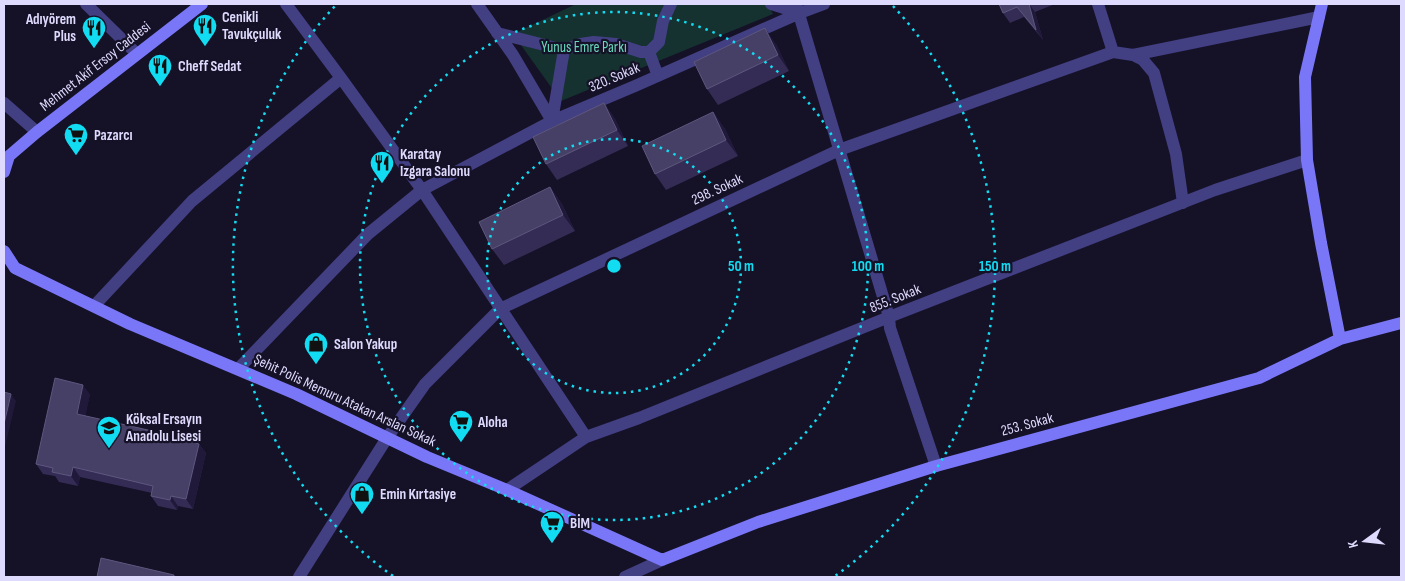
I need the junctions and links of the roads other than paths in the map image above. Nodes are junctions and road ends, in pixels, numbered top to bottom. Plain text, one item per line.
1 (86, 4) edge
2 (202, 4) edge
3 (286, 4) edge
4 (477, 4) edge
5 (671, 4) edge
6 (771, 4) edge
7 (824, 4) edge
8 (1098, 4) edge
9 (1322, 4) edge
10 (798, 8) edge
11 (1319, 17) junction
12 (498, 33) junction
13 (564, 50) junction
14 (649, 52) junction
15 (1114, 52) junction
16 (138, 54) junction
17 (1133, 55) junction
18 (658, 76) junction
19 (341, 78) junction
20 (4, 103) edge
21 (552, 120) junction
22 (37, 132) junction
23 (839, 150) junction
24 (6, 157) edge
25 (1307, 160) junction
26 (4, 172) edge
27 (422, 190) junction
28 (1183, 203) junction
29 (4, 251) edge
30 (9, 268) edge
31 (94, 306) junction
32 (500, 309) junction
33 (889, 317) junction
34 (1401, 323) edge
35 (1340, 339) junction
36 (238, 369) junction
37 (586, 437) junction
38 (387, 438) junction
39 (936, 466) junction
40 (507, 490) junction
41 (662, 560) junction
42 (299, 577) edge
43 (625, 577) edge
44 (651, 577) edge

1 - 16 street
2 - 16 street, Mehmet Akif Ersoy Caddesi
3 - 19 street
4 - 12 street
5 - 14 street
6 - 10 street
7 - 10 street, 320. Sokak
8 - 15 street
9 - 11 street
10 - 18 street, 320. Sokak
10 - 23 street
11 - 17 street
11 - 25 street
12 - 13 street
12 - 21 street
13 - 14 street
13 - 21 street
14 - 18 street
15 - 17 street
15 - 23 street, 298. Sokak
16 - 22 street, Mehmet Akif Ersoy Caddesi
17 - 28 street
18 - 21 street, 320. Sokak
19 - 27 street
19 - 31 street
20 - 22 street
21 - 27 street, 320. Sokak
22 - 24 street, Mehmet Akif Ersoy Caddesi
23 - 32 street, 298. Sokak
23 - 33 street
24 - 26 street
25 - 28 street, 855. Sokak
25 - 35 street
27 - 32 street
27 - 36 street, 320. Sokak
28 - 33 street, 855. Sokak
29 - 30 street
30 - 31 street, Şehit Polis Memuru Atakan Arslan Sokak
31 - 36 street, Şehit Polis Memuru Atakan Arslan Sokak
32 - 37 street
32 - 38 street, 298. Sokak
33 - 37 street, 855. Sokak
33 - 39 street
34 - 35 street, 253. Sokak
35 - 39 street, 253. Sokak
36 - 38 street, Şehit Polis Memuru Atakan Arslan Sokak
37 - 40 street, 855. Sokak
38 - 40 street, Şehit Polis Memuru Atakan Arslan Sokak
38 - 42 street, 298. Sokak
39 - 41 street, 253. Sokak
40 - 41 street, Şehit Polis Memuru Atakan Arslan Sokak
41 - 43 street
41 - 44 street

